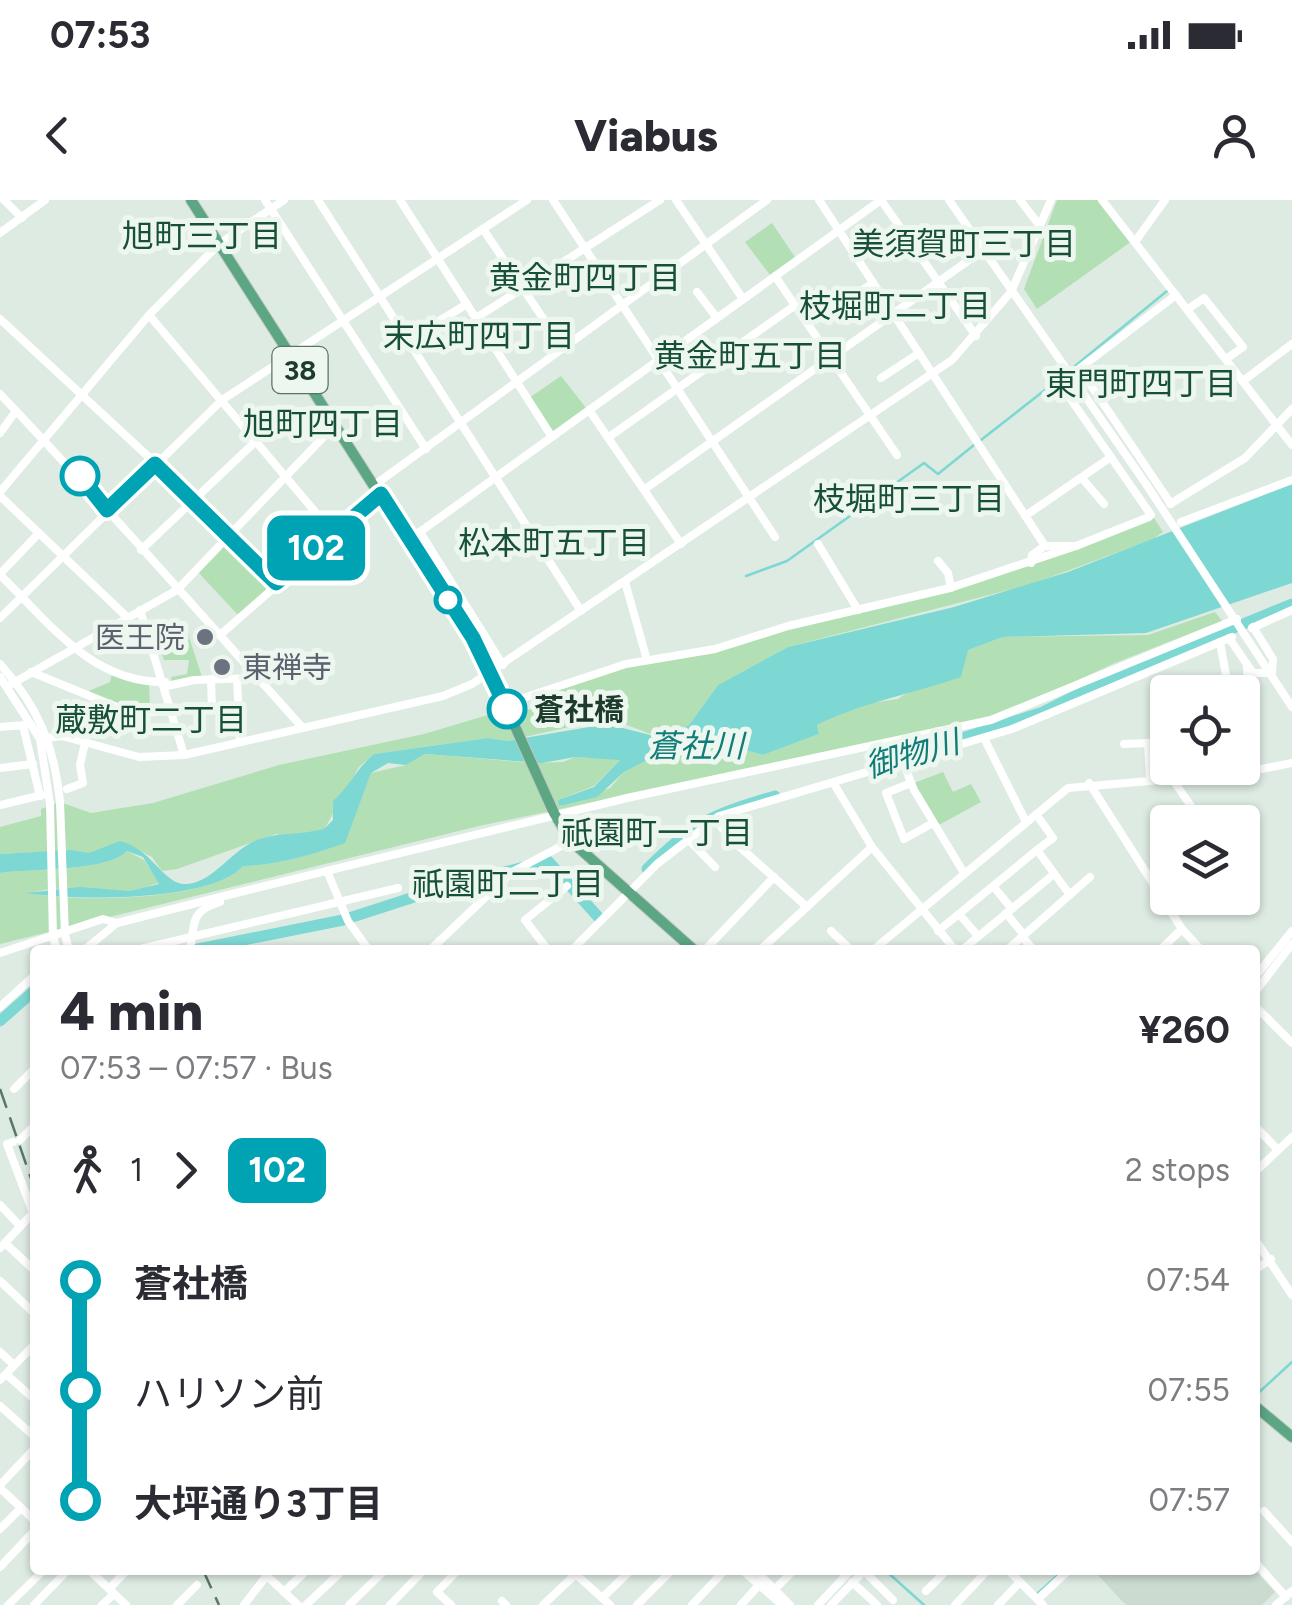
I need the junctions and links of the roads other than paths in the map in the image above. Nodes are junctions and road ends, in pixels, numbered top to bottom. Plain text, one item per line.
1 (4, 200) edge
2 (45, 200) edge
3 (191, 200) edge
4 (266, 200) edge
5 (284, 200) edge
6 (318, 200) edge
7 (417, 200) edge
8 (526, 200) edge
9 (553, 200) edge
10 (660, 200) edge
11 (676, 200) edge
12 (767, 200) edge
13 (819, 200) edge
14 (881, 200) edge
15 (949, 200) edge
16 (1020, 200) edge
17 (1051, 200) edge
18 (1102, 200) edge
19 (1118, 200) edge
20 (1166, 200) edge
21 (402, 204) edge
22 (271, 209) junction
23 (1110, 210) junction
24 (22, 218) junction
25 (1040, 226) junction
26 (483, 229) junction
27 (839, 231) junction
28 (0, 233) edge
29 (1135, 242) junction
30 (219, 244) junction
31 (706, 244) junction
32 (584, 247) junction
33 (982, 251) junction
34 (436, 259) junction
35 (775, 276) junction
36 (939, 283) junction
37 (874, 284) junction
38 (522, 287) junction
39 (698, 292) dead end
40 (1012, 292) junction
41 (1176, 295) junction
42 (380, 296) junction
43 (743, 300) junction
44 (467, 304) junction
45 (622, 306) junction
46 (794, 306) junction
47 (1188, 308) junction
48 (831, 310) dead end
49 (894, 315) junction
50 (149, 316) junction
51 (476, 318) junction
52 (717, 318) junction
53 (0, 319) edge
54 (344, 320) junction
55 (976, 336) junction
56 (408, 340) junction
57 (1292, 344) edge
58 (564, 348) junction
59 (919, 353) junction
60 (291, 356) junction
61 (830, 358) junction
62 (1226, 359) junction
63 (659, 360) junction
64 (933, 373) junction
65 (1070, 375) junction
66 (882, 378) dead end
67 (1243, 381) junction
68 (517, 382) junction
69 (678, 389) junction
70 (0, 394) edge
71 (80, 396) junction
72 (222, 400) junction
73 (1292, 409) edge
74 (590, 410) junction
75 (16, 411) junction
76 (870, 416) junction
77 (336, 424) junction
78 (461, 424) junction
79 (1278, 426) junction
80 (0, 433) edge
81 (552, 437) junction
82 (609, 438) junction
83 (44, 440) junction
84 (256, 440) junction
85 (712, 442) junction
86 (1292, 445) edge
87 (426, 449) junction
88 (897, 454) dead end
89 (1111, 457) junction
90 (155, 464) junction
91 (286, 476) junction
92 (496, 478) junction
93 (1082, 478) junction
94 (1292, 480) edge
95 (378, 489) junction
96 (645, 490) junction
97 (0, 494) edge
98 (748, 498) junction
99 (195, 500) junction
100 (1104, 504) dead end
101 (107, 510) junction
102 (1026, 516) junction
103 (1178, 525) junction
104 (40, 533) junction
105 (230, 533) junction
106 (333, 533) junction
107 (414, 536) junction
108 (774, 536) dead end
109 (682, 544) junction
110 (818, 544) dead end
111 (1045, 546) junction
112 (1076, 546) junction
113 (140, 550) junction
114 (62, 554) junction
115 (938, 561) dead end
116 (1031, 564) junction
117 (0, 574) edge
118 (625, 582) junction
119 (276, 583) junction
120 (951, 588) junction
121 (177, 590) junction
122 (22, 596) junction
123 (140, 610) junction
124 (858, 610) junction
125 (1292, 610) edge
126 (581, 611) junction
127 (1235, 617) junction
128 (0, 618) edge
129 (128, 618) junction
130 (220, 635) junction
131 (1227, 639) junction
132 (75, 649) junction
133 (647, 660) junction
134 (0, 664) edge
135 (503, 665) junction
136 (1248, 665) junction
137 (31, 672) junction
138 (1272, 673) junction
139 (1228, 675) edge
140 (1248, 675) edge
141 (0, 677) edge
142 (237, 678) junction
143 (258, 678) junction
144 (211, 679) junction
145 (12, 684) junction
146 (166, 684) junction
147 (1292, 706) edge
148 (506, 708) junction
149 (212, 709) dead end
150 (173, 712) junction
151 (27, 723) junction
152 (301, 726) junction
153 (0, 727) edge
154 (44, 738) junction
155 (984, 738) junction
156 (240, 741) junction
157 (85, 743) junction
158 (1124, 744) dead end
159 (184, 755) junction
160 (903, 762) junction
161 (1292, 763) edge
162 (33, 764) junction
163 (1260, 767) edge
164 (0, 768) edge
165 (1150, 778) joint
166 (1088, 783) junction
167 (834, 784) junction
168 (911, 784) junction
169 (67, 789) dead end
170 (55, 803) junction
171 (0, 805) edge
172 (1036, 814) junction
173 (555, 815) junction
174 (714, 819) junction
175 (1026, 822) junction
176 (933, 824) junction
177 (687, 838) junction
178 (572, 842) junction
179 (872, 847) junction
180 (1036, 850) junction
181 (715, 868) dead end
182 (327, 870) junction
183 (964, 872) junction
184 (1054, 874) junction
185 (774, 876) junction
186 (1090, 878) dead end
187 (567, 886) dead end
188 (993, 886) junction
189 (398, 888) dead end
190 (228, 894) junction
191 (629, 895) junction
192 (1070, 895) junction
193 (341, 904) junction
194 (807, 907) junction
195 (920, 909) junction
196 (1009, 911) junction
197 (958, 914) junction
198 (118, 923) junction
199 (1182, 929) junction
200 (938, 931) junction
201 (1292, 931) edge
202 (831, 932) dead end
203 (978, 936) junction
204 (1023, 936) junction
205 (192, 938) junction
206 (56, 945) edge
207 (68, 945) edge
208 (90, 945) edge
209 (159, 945) edge
210 (191, 945) edge
211 (365, 945) edge
212 (435, 945) edge
213 (544, 945) edge
214 (577, 945) edge
215 (688, 945) edge
216 (710, 945) edge
217 (765, 945) edge
218 (845, 945) edge
219 (879, 945) edge
220 (953, 945) edge
221 (965, 945) edge
222 (1013, 945) edge
223 (1030, 945) edge
224 (1165, 945) edge
225 (1196, 945) edge
226 (1292, 945) edge
227 (0, 953) edge
228 (1282, 956) junction
229 (1292, 967) edge
230 (1260, 971) edge
231 (30, 980) edge
232 (1260, 985) edge
233 (0, 1007) edge
234 (1260, 1011) edge
235 (1292, 1044) edge
236 (30, 1073) edge
237 (14, 1089) dead end
238 (1260, 1131) edge
239 (10, 1142) edge
240 (1290, 1143) edge
241 (1278, 1150) junction
242 (1260, 1164) edge
243 (30, 1204) edge
244 (0, 1205) edge
245 (30, 1216) edge
246 (20, 1226) junction
247 (2, 1245) edge
248 (1260, 1245) edge
249 (1271, 1259) junction
250 (30, 1267) edge
251 (1260, 1267) edge
252 (0, 1280) edge
253 (1292, 1295) edge
254 (30, 1309) edge
255 (30, 1349) edge
256 (0, 1352) edge
257 (14, 1365) junction
258 (3, 1377) edge
259 (30, 1396) edge
260 (0, 1406) edge
261 (1260, 1410) edge
262 (30, 1433) edge
263 (1292, 1437) edge
264 (30, 1453) edge
265 (0, 1486) edge
266 (21, 1508) junction
267 (1264, 1511) dead end
268 (30, 1516) edge
269 (0, 1529) edge
270 (30, 1535) edge
271 (1292, 1542) edge
272 (1260, 1566) edge
273 (0, 1567) edge
274 (39, 1575) edge
275 (63, 1575) edge
276 (94, 1575) edge
277 (123, 1575) edge
278 (268, 1575) edge
279 (302, 1575) edge
280 (338, 1575) edge
281 (380, 1575) edge
282 (419, 1575) edge
283 (453, 1575) edge
284 (571, 1575) edge
285 (577, 1575) edge
286 (625, 1575) edge
287 (667, 1575) edge
288 (720, 1575) edge
289 (747, 1575) edge
290 (760, 1575) edge
291 (789, 1575) edge
292 (845, 1575) edge
293 (860, 1575) edge
294 (868, 1575) edge
295 (942, 1575) edge
296 (983, 1575) edge
297 (1013, 1575) edge
298 (1065, 1575) edge
299 (852, 1582) junction
300 (1020, 1582) junction
301 (197, 1585) dead end
302 (759, 1586) junction
303 (775, 1589) junction
304 (112, 1591) junction
305 (926, 1591) dead end
306 (284, 1592) junction
307 (1290, 1593) edge
308 (603, 1599) edge
309 (893, 1600) dead end
310 (1039, 1601) edge
311 (293, 1604) edge
312 (393, 1604) edge
313 (8, 1605) edge
314 (34, 1605) edge
315 (102, 1605) edge
316 (126, 1605) edge
317 (177, 1605) edge
318 (244, 1605) edge
319 (306, 1605) edge
320 (348, 1605) edge
321 (451, 1605) edge
322 (543, 1605) edge
323 (589, 1605) edge
324 (637, 1605) edge
325 (692, 1605) edge
326 (741, 1605) edge
327 (782, 1605) edge
328 (790, 1605) edge
329 (818, 1605) edge
330 (830, 1605) edge
331 (877, 1605) edge
332 (956, 1605) edge
333 (998, 1605) edge
334 (1028, 1605) edge
335 (1276, 1605) edge

1 - 24 street
2 - 24 street
3 - 30 main road, 38
4 - 22 street
5 - 22 street
6 - 42 street
7 - 21 street
8 - 26 street
9 - 32 street
10 - 32 street
11 - 31 street
12 - 31 street
13 - 27 street
14 - 27 street
14 - 36 street
15 - 33 street
16 - 25 street
17 - 25 street
18 - 23 street
19 - 23 street
20 - 29 street
21 - 34 street
22 - 30 street
22 - 54 street
23 - 29 street
24 - 28 street
25 - 40 street
26 - 34 street
26 - 38 street
27 - 35 street
27 - 37 street
29 - 41 street
30 - 50 street
30 - 60 main road, 38
31 - 43 street
31 - 45 street
32 - 38 street
32 - 45 street
33 - 36 street
33 - 40 street
34 - 42 street
34 - 44 street
35 - 43 street
35 - 46 street
36 - 49 street
36 - 55 street
37 - 48 street
37 - 49 street
38 - 51 street
38 - 58 street
39 - 52 street
40 - 55 street
40 - 65 street
41 - 47 street
41 - 65 street
42 - 54 street
42 - 56 street
43 - 52 street
44 - 51 street
44 - 56 street
45 - 58 street
45 - 63 street
46 - 61 street
46 - 69 street
47 - 62 street
47 - 62 street
49 - 59 street
49 - 61 street
50 - 71 street
50 - 72 street
51 - 68 street
52 - 63 street
53 - 71 street
54 - 60 street
54 - 87 street
55 - 64 street
56 - 78 street
57 - 67 street
58 - 68 street
59 - 64 street
59 - 66 street
60 - 72 street
60 - 77 main road, 38
61 - 76 street
61 - 85 street
62 - 67 street
63 - 69 street
63 - 74 street
64 - 76 street
64 - 102 street
65 - 79 street
65 - 89 street
65 - 103 street
67 - 79 street
68 - 78 street
68 - 81 street
69 - 82 street
69 - 85 street
70 - 75 street
71 - 83 street
71 - 90 street
72 - 84 street
72 - 90 street
73 - 79 street
74 - 81 street
74 - 82 street
75 - 80 street
75 - 83 street
76 - 88 street
76 - 98 street
77 - 91 street
77 - 95 main road, 38
78 - 87 street
78 - 92 street
79 - 86 street
81 - 92 street
82 - 96 street
83 - 97 street
83 - 101 street
84 - 91 street
84 - 99 street
85 - 96 street
85 - 98 street
87 - 95 street
89 - 93 street
89 - 112 street
90 - 99 street
90 - 101 street
91 - 105 street
91 - 106 street
92 - 107 street
92 - 126 street
93 - 100 street
93 - 102 street
94 - 103 street
95 - 106 street
95 - 107 main road, 38
96 - 109 street
97 - 104 street
98 - 108 street
98 - 109 street
99 - 105 street
99 - 113 street
101 - 113 street
101 - 114 street
102 - 111 street
103 - 127 street
104 - 114 street
104 - 117 street
105 - 119 street
105 - 121 street
106 - 119 street
107 - 135 street
107 - 148 main road, 38, bridge
109 - 118 street
110 - 124 street
111 - 112 street
111 - 116 street
112 - 116 street
113 - 121 street
114 - 122 street
114 - 129 street
115 - 120 street
116 - 120 street
117 - 122 street
118 - 126 street
118 - 133 street
119 - 130 street
120 - 124 street
121 - 123 street
121 - 130 street
122 - 128 street
122 - 132 street
123 - 129 street
123 - 146 street
124 - 133 street
125 - 138 street
126 - 135 street
127 - 138 street
127 - 173 street
129 - 132 street
130 - 143 street
131 - 136 street
131 - 139 street
131 - 155 street
132 - 137 street
132 - 146 street
133 - 148 street
134 - 145 street
135 - 152 street
136 - 138 street
136 - 140 street
137 - 145 street
137 - 150 street
138 - 147 street
141 - 145 street
142 - 143 street
142 - 144 street
142 - 156 street
143 - 152 street
144 - 146 street
144 - 149 street
145 - 151 street
145 - 154 street
146 - 150 street
148 - 173 main road, 38
150 - 159 street
151 - 153 street
151 - 154 street
151 - 162 street
152 - 156 street
154 - 157 street
154 - 170 street
155 - 160 street
155 - 175 street
156 - 159 street
157 - 159 street
157 - 169 street
158 - 165 street
160 - 167 street
160 - 168 street
161 - 163 street
162 - 164 street
162 - 171 street
165 - 166 street
166 - 172 street
166 - 199 street
167 - 174 street
167 - 179 street
168 - 176 street
168 - 176 street
170 - 206 street, bridge
170 - 207 street, bridge
172 - 175 street
172 - 180 street
173 - 178 main road, 38
173 - 182 street
174 - 177 street
174 - 185 street
175 - 183 street
176 - 183 street
177 - 181 street
177 - 191 street
178 - 191 main road, 38
178 - 212 street
179 - 194 street
179 - 195 street
180 - 184 street
180 - 188 street
182 - 190 street
182 - 193 street
183 - 195 street
184 - 192 street
184 - 196 street
185 - 194 street
185 - 216 street
186 - 192 street
187 - 213 street
188 - 196 street
188 - 197 street
189 - 193 street
190 - 198 street
190 - 205 street
191 - 214 street
191 - 215 main road, 38
192 - 204 street
193 - 205 street
193 - 211 street
194 - 217 street
195 - 200 street
195 - 219 street
196 - 203 street
196 - 204 street
197 - 200 street
197 - 203 street
198 - 208 street
198 - 227 street
199 - 224 street
199 - 225 street
200 - 220 street
201 - 230 street
202 - 218 street
203 - 221 street
204 - 222 street
204 - 223 street
205 - 209 street
205 - 210 street
226 - 228 street
228 - 229 street
228 - 232 street
231 - 233 street
234 - 235 street
236 - 237 street
238 - 241 street
239 - 243 street
240 - 241 street
241 - 242 street
244 - 246 street
245 - 246 street
246 - 247 street
247 - 250 street
248 - 249 street
249 - 251 street
249 - 253 street
252 - 254 street
255 - 257 street
256 - 257 street
257 - 258 street
258 - 259 street
260 - 262 street
261 - 263 main road
264 - 265 street
265 - 266 street
266 - 268 street
266 - 269 street
267 - 271 street
270 - 273 street
272 - 307 street
274 - 313 street
275 - 314 street
276 - 304 street
277 - 304 street
278 - 306 street
278 - 318 street
279 - 306 street
280 - 319 street
281 - 320 street
282 - 312 street
283 - 321 street
284 - 322 street
285 - 308 street
286 - 308 street
287 - 324 street
288 - 325 street
289 - 302 street
290 - 303 street
291 - 303 street
292 - 329 street
293 - 299 street
294 - 309 street
295 - 305 street
296 - 332 street
297 - 300 street
298 - 310 street
299 - 330 street
299 - 331 street
300 - 310 street
300 - 333 street
301 - 317 street
302 - 326 street
302 - 327 street
303 - 328 street
304 - 315 street
304 - 316 street
306 - 311 street
307 - 335 street
308 - 323 street
310 - 334 street

